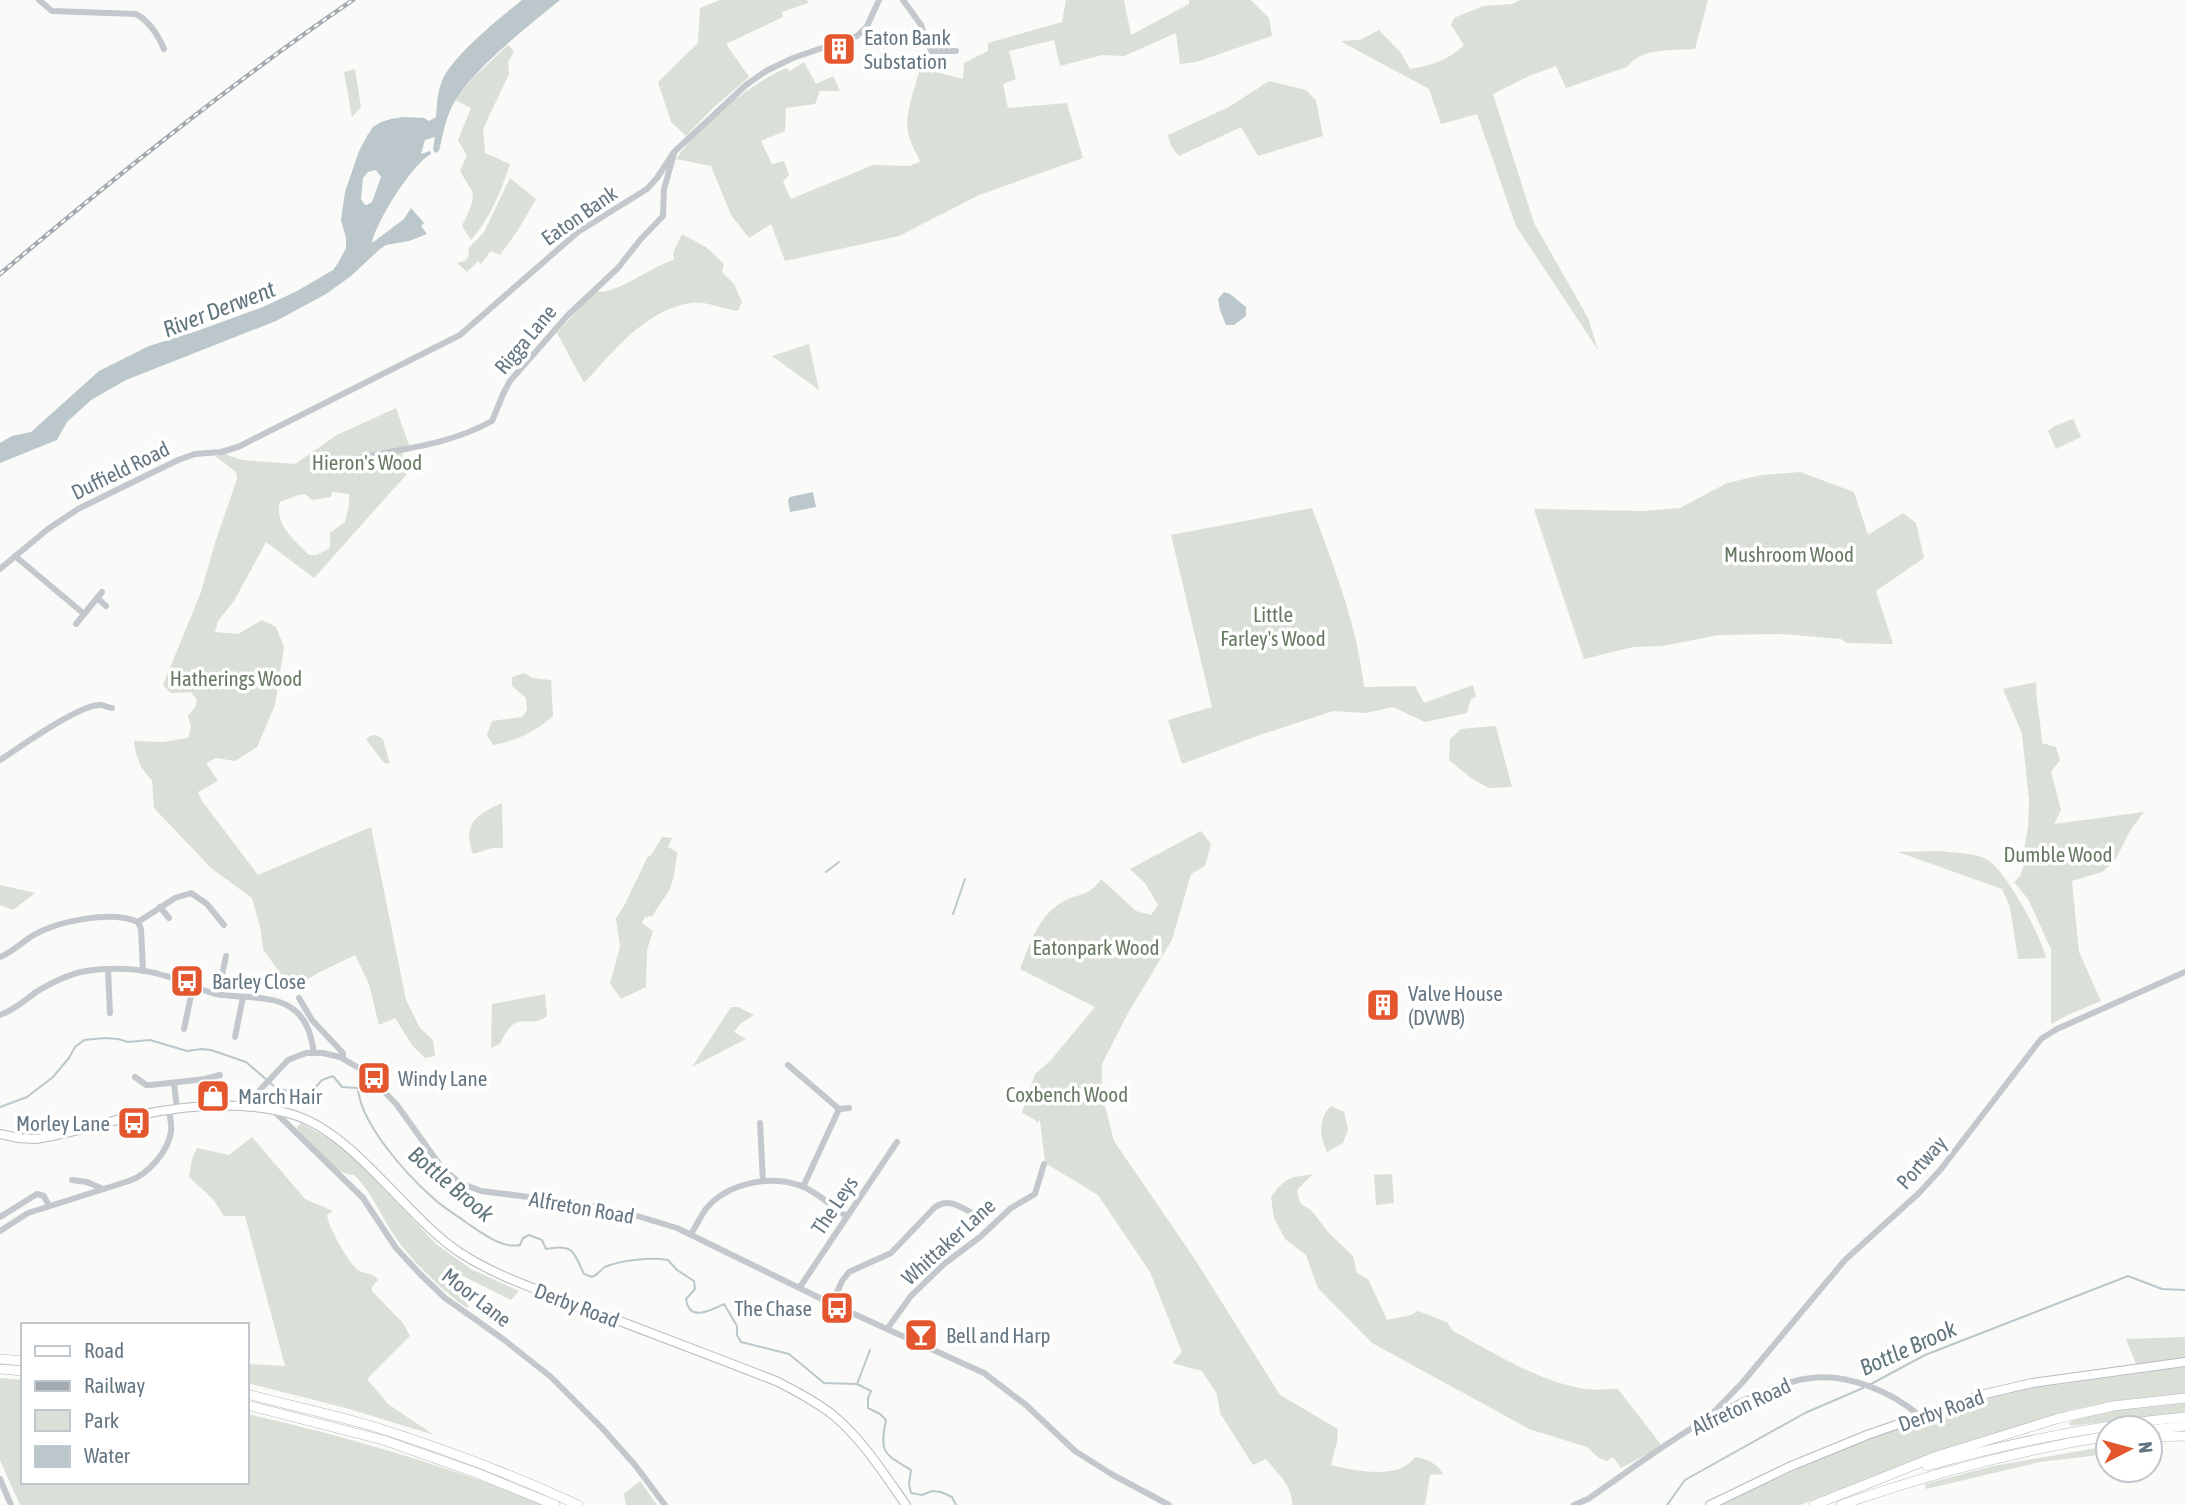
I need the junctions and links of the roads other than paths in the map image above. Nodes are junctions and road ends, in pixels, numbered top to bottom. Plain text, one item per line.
1 (39, 0) edge
2 (879, 0) edge
3 (903, 0) edge
4 (164, 49) dead end
5 (956, 51) dead end
6 (674, 152) junction
7 (270, 431) joint
8 (334, 463) dead end
9 (15, 556) junction
10 (0, 569) edge
11 (106, 606) dead end
12 (84, 614) junction
13 (76, 624) dead end
14 (112, 708) dead end
15 (0, 760) edge
16 (160, 907) junction
17 (169, 918) dead end
18 (138, 922) junction
19 (224, 925) dead end
20 (226, 956) dead end
21 (0, 957) edge
22 (108, 970) junction
23 (143, 971) junction
24 (2185, 972) edge
25 (193, 986) junction
26 (218, 994) junction
27 (243, 997) junction
28 (299, 998) dead end
29 (110, 1013) dead end
30 (0, 1015) edge
31 (184, 1029) dead end
32 (235, 1037) dead end
33 (314, 1053) junction
34 (343, 1058) junction
35 (790, 1069) dead end
36 (220, 1075) dead end
37 (135, 1077) dead end
38 (174, 1083) junction
39 (245, 1106) junction
40 (849, 1108) dead end
41 (839, 1109) junction
42 (173, 1110) junction
43 (273, 1110) junction
44 (760, 1123) dead end
45 (0, 1134) edge
46 (897, 1142) dead end
47 (1045, 1164) dead end
48 (72, 1180) dead end
49 (763, 1181) junction
50 (803, 1187) junction
51 (103, 1189) junction
52 (49, 1206) junction
53 (972, 1213) dead end
54 (0, 1217) edge
55 (847, 1217) junction
56 (0, 1231) edge
57 (691, 1234) junction
58 (800, 1287) junction
59 (832, 1304) junction
60 (887, 1329) junction
61 (0, 1359) edge
62 (21, 1361) edge
63 (2185, 1362) edge
64 (0, 1369) edge
65 (21, 1371) edge
66 (248, 1394) edge
67 (2185, 1398) edge
68 (248, 1405) edge
69 (1710, 1416) junction
70 (1920, 1416) junction
71 (2185, 1417) edge
72 (2185, 1426) edge
73 (2164, 1428) edge
74 (2185, 1436) edge
75 (2164, 1437) edge
76 (2094, 1439) edge
77 (2094, 1444) edge
78 (1966, 1465) junction
79 (1895, 1474) junction
80 (0, 1479) edge
81 (1587, 1502) edge
82 (11, 1505) edge
83 (555, 1505) edge
84 (578, 1505) edge
85 (665, 1505) edge
86 (906, 1505) edge
87 (1170, 1505) edge
88 (1574, 1505) edge
89 (1710, 1505) edge
90 (1814, 1505) edge
91 (1841, 1505) edge

1 - 4 street
2 - 6 street, Eaton Bank
3 - 5 street
6 - 7 street, Eaton Bank
6 - 8 street, Rigga Lane
7 - 9 street, Duffield Road
9 - 10 street, Duffield Road
9 - 12 street
11 - 12 street
12 - 13 street
14 - 15 street
16 - 17 street
16 - 18 street
16 - 19 street
18 - 21 street
18 - 23 street
20 - 26 street
22 - 23 street
22 - 29 street
22 - 30 street
23 - 25 street
24 - 69 street, Portway
25 - 26 street
25 - 31 street
26 - 27 street
27 - 32 street
27 - 33 street
28 - 34 street
33 - 34 street, Alfreton Road
33 - 39 street, Alfreton Road
34 - 57 street, Alfreton Road
35 - 41 street
36 - 38 street
37 - 38 street
38 - 42 street
39 - 42 main road
39 - 43 main road, Derby Road
40 - 41 street
41 - 50 street
42 - 45 main road
42 - 51 street
43 - 85 street, Moor Lane
43 - 86 main road, Derby Road
44 - 49 street
46 - 55 street, The Leys
47 - 60 street, Whittaker Lane
48 - 51 street
49 - 50 street
49 - 57 street
50 - 55 street
51 - 52 street
52 - 54 street
52 - 56 street
53 - 59 street
55 - 58 street, The Leys
57 - 58 street, Alfreton Road
58 - 59 street, Alfreton Road
59 - 60 street, Alfreton Road
60 - 87 street, Alfreton Road
61 - 62 highway
63 - 70 main road, Derby Road
64 - 65 highway
66 - 84 highway
67 - 79 highway
68 - 83 highway
69 - 70 street, Alfreton Road
69 - 81 street, Alfreton Road
70 - 89 main road, Derby Road
71 - 79 highway
72 - 73 highway
74 - 75 highway
76 - 78 highway
77 - 78 highway
78 - 91 highway
79 - 90 highway
80 - 82 street
81 - 88 street, Alfreton Road

